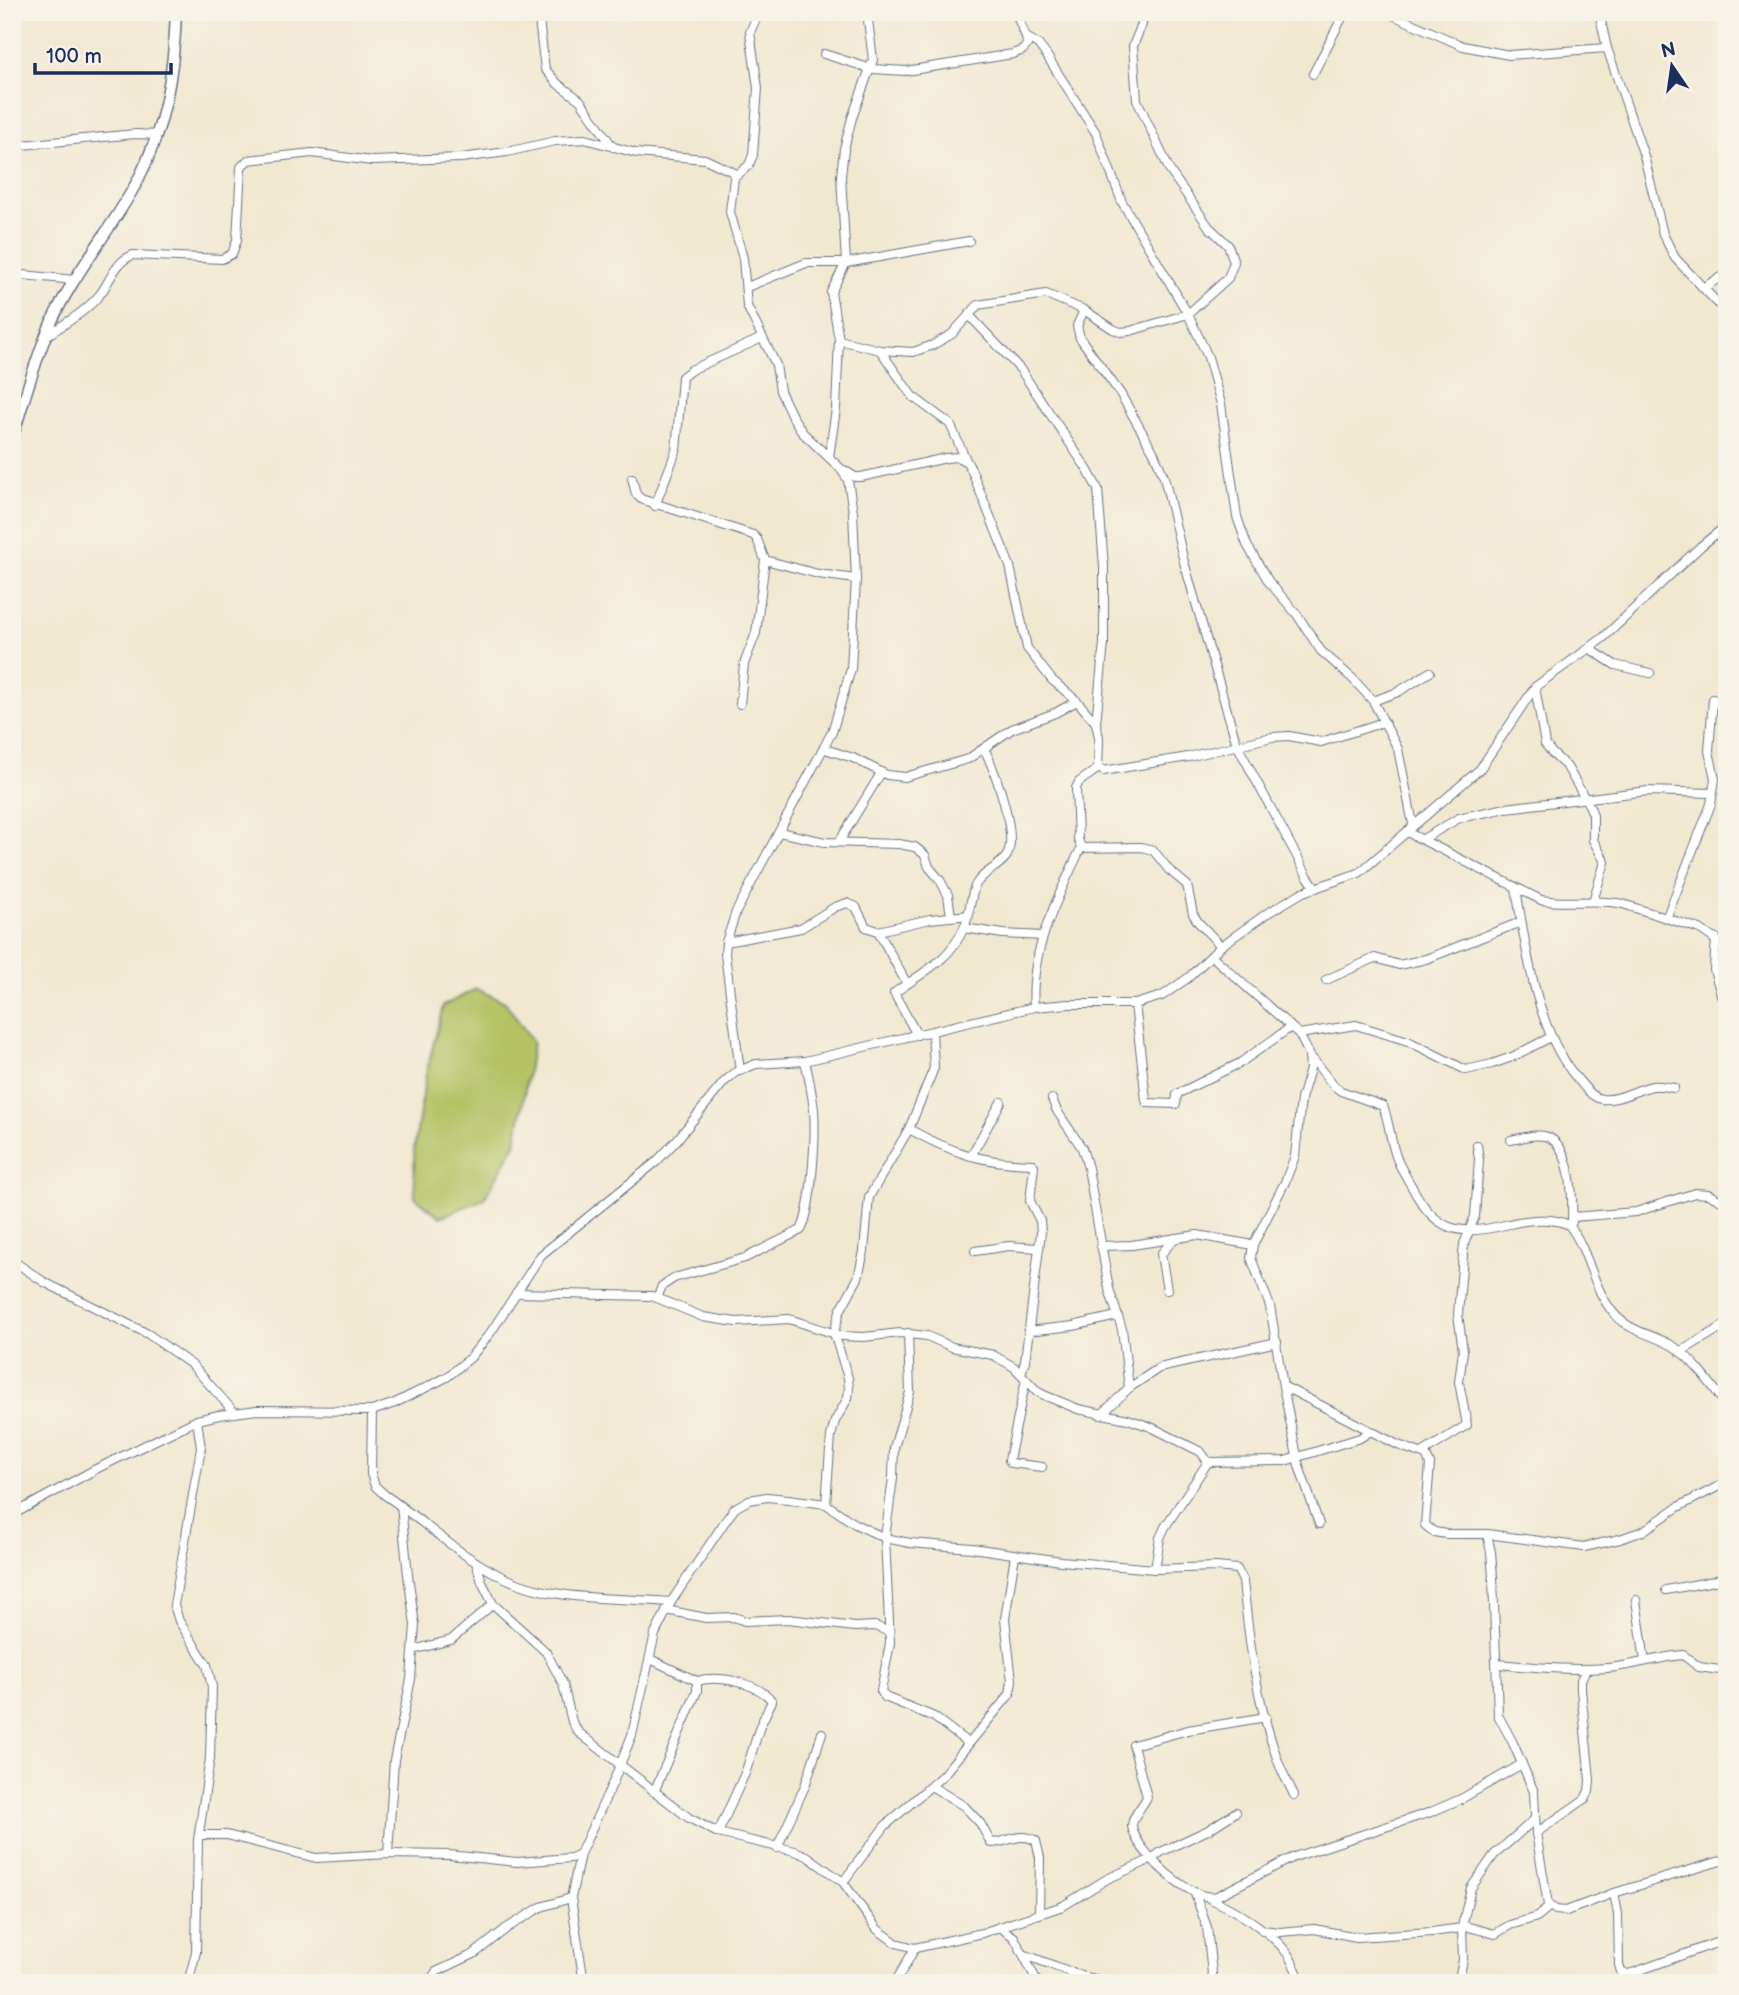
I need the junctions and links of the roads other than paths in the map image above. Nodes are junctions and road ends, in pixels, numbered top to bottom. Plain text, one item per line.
1 (176, 12) edge
2 (538, 12) edge
3 (759, 12) edge
4 (867, 12) edge
5 (1015, 12) edge
6 (1143, 12) edge
7 (1345, 12) edge
8 (1386, 12) edge
9 (1599, 12) edge
10 (1725, 12) edge
11 (1727, 19) edge
12 (1026, 37) junction
13 (1607, 48) junction
14 (824, 54) dead end
15 (872, 69) junction
16 (1313, 74) dead end
17 (157, 135) junction
18 (12, 146) edge
19 (613, 147) junction
20 (737, 174) junction
21 (969, 240) dead end
22 (846, 263) junction
23 (1727, 273) edge
24 (12, 274) edge
25 (75, 280) junction
26 (747, 287) junction
27 (1703, 288) junction
28 (1084, 310) junction
29 (1727, 313) edge
30 (1188, 314) junction
31 (969, 315) junction
32 (48, 335) junction
33 (762, 338) junction
34 (839, 340) junction
35 (880, 350) junction
36 (12, 439) edge
37 (829, 457) junction
38 (967, 462) junction
39 (840, 468) junction
40 (861, 477) junction
41 (632, 478) dead end
42 (851, 488) junction
43 (655, 506) junction
44 (1727, 525) edge
45 (765, 559) junction
46 (856, 579) junction
47 (1590, 649) junction
48 (1430, 672) dead end
49 (1650, 673) dead end
50 (1535, 687) junction
51 (1713, 699) dead end
52 (1077, 701) junction
53 (1373, 701) junction
54 (740, 704) dead end
55 (1384, 722) junction
56 (1096, 723) junction
57 (1237, 745) junction
58 (984, 748) junction
59 (825, 749) junction
60 (1099, 768) junction
61 (881, 773) junction
62 (1713, 793) junction
63 (1586, 799) junction
64 (1413, 824) junction
65 (779, 832) junction
66 (1407, 832) junction
67 (1423, 839) junction
68 (839, 842) junction
69 (1082, 848) junction
70 (1316, 888) junction
71 (1516, 888) junction
72 (1593, 901) junction
73 (968, 915) junction
74 (951, 916) junction
75 (1667, 916) junction
76 (1521, 922) junction
77 (964, 928) junction
78 (878, 931) junction
79 (1043, 936) junction
80 (1716, 938) junction
81 (726, 942) junction
82 (1221, 946) junction
83 (1727, 948) edge
84 (1212, 956) junction
85 (1326, 980) dead end
86 (907, 984) junction
87 (1722, 998) dead end
88 (1135, 1004) junction
89 (1034, 1007) junction
90 (1291, 1027) junction
91 (932, 1031) junction
92 (1299, 1034) junction
93 (917, 1035) junction
94 (1551, 1037) junction
95 (1309, 1054) junction
96 (805, 1061) junction
97 (740, 1071) junction
98 (1674, 1088) dead end
99 (1052, 1098) dead end
100 (1001, 1102) dead end
101 (909, 1129) junction
102 (1511, 1140) dead end
103 (1477, 1145) dead end
104 (971, 1156) junction
105 (1727, 1204) edge
106 (1572, 1217) junction
107 (1571, 1227) junction
108 (1471, 1230) junction
109 (1175, 1238) junction
110 (1253, 1245) junction
111 (1101, 1246) junction
112 (1038, 1248) junction
113 (975, 1251) dead end
114 (12, 1259) edge
115 (1167, 1290) dead end
116 (516, 1293) junction
117 (657, 1298) junction
118 (1117, 1316) junction
119 (1727, 1324) edge
120 (1028, 1331) junction
121 (834, 1333) junction
122 (908, 1333) junction
123 (1278, 1342) junction
124 (1680, 1352) junction
125 (1024, 1376) junction
126 (1283, 1386) junction
127 (1129, 1388) junction
128 (1715, 1390) junction
129 (1727, 1392) edge
130 (1727, 1406) edge
131 (372, 1411) junction
132 (235, 1413) junction
133 (1101, 1415) junction
134 (197, 1420) junction
135 (1371, 1431) junction
136 (1422, 1453) junction
137 (1298, 1458) junction
138 (1208, 1462) junction
139 (1042, 1467) dead end
140 (1727, 1482) edge
141 (826, 1504) junction
142 (401, 1506) junction
143 (12, 1515) edge
144 (1319, 1524) dead end
145 (1486, 1534) junction
146 (885, 1538) junction
147 (1015, 1555) junction
148 (476, 1562) junction
149 (1155, 1569) junction
150 (1727, 1576) edge
151 (1666, 1590) dead end
152 (1636, 1600) dead end
153 (493, 1604) junction
154 (669, 1606) junction
155 (889, 1633) junction
156 (413, 1650) junction
157 (650, 1660) junction
158 (1645, 1661) junction
159 (1497, 1664) junction
160 (1586, 1669) junction
161 (1727, 1671) edge
162 (697, 1681) junction
163 (1266, 1717) junction
164 (822, 1733) dead end
165 (968, 1743) junction
166 (1522, 1764) junction
167 (620, 1766) junction
168 (931, 1786) junction
169 (654, 1792) junction
170 (1294, 1795) dead end
171 (1236, 1812) dead end
172 (1535, 1819) junction
173 (718, 1833) junction
174 (1536, 1833) junction
175 (198, 1835) junction
176 (777, 1848) junction
177 (388, 1854) junction
178 (580, 1854) junction
179 (1727, 1859) edge
180 (1152, 1860) junction
181 (843, 1882) junction
182 (1614, 1893) junction
183 (1195, 1894) junction
184 (571, 1898) junction
185 (1209, 1898) junction
186 (1549, 1906) junction
187 (1039, 1914) junction
188 (999, 1927) junction
189 (1462, 1927) junction
190 (1262, 1930) junction
191 (1726, 1939) edge
192 (915, 1948) junction
193 (1727, 1951) edge
194 (1023, 1954) junction
195 (188, 1983) edge
196 (429, 1983) edge
197 (584, 1983) edge
198 (895, 1983) edge
199 (1038, 1983) edge
200 (1115, 1983) edge
201 (1213, 1983) edge
202 (1302, 1983) edge
203 (1458, 1983) edge

1 - 17 main road
2 - 19 street
3 - 20 street
4 - 15 street
5 - 12 street
6 - 30 street
7 - 16 street
8 - 13 street
9 - 13 street
10 - 11 street
12 - 15 street
12 - 30 street
13 - 27 street
14 - 15 street
15 - 22 street
17 - 18 street
17 - 25 main road
19 - 20 street
19 - 32 street
20 - 26 street
21 - 22 street
22 - 26 street
22 - 34 street
23 - 27 street
24 - 25 street
25 - 32 main road
26 - 33 street
27 - 29 street
28 - 30 street
28 - 31 street
28 - 57 street
30 - 53 street
31 - 35 street
31 - 56 street
32 - 36 main road
33 - 37 street
33 - 43 street
34 - 35 street
34 - 37 street
35 - 38 street
37 - 39 street
38 - 40 street
38 - 52 street
39 - 40 street
39 - 42 street
40 - 42 street
41 - 43 street
42 - 46 street
43 - 45 street
44 - 47 street
45 - 46 street
45 - 54 street
46 - 59 street
47 - 49 street
47 - 50 street
48 - 53 street
50 - 63 street
50 - 64 street
51 - 62 street
52 - 56 street
52 - 58 street
53 - 55 street
55 - 57 street
55 - 64 street
56 - 60 street
57 - 60 street
57 - 70 street
58 - 61 street
58 - 73 street
59 - 61 street
59 - 65 street
60 - 69 street
61 - 68 street
62 - 63 street
62 - 75 street
63 - 67 street
63 - 72 street
64 - 66 street
65 - 68 street
65 - 81 street
66 - 67 street
66 - 70 street
67 - 71 street
68 - 74 street
69 - 79 street
69 - 82 street
70 - 82 street
71 - 72 street
71 - 76 street
72 - 75 street
73 - 74 street
73 - 77 street
74 - 78 street
75 - 80 street
76 - 85 street
76 - 94 street
77 - 79 street
77 - 86 street
78 - 81 street
78 - 86 street
79 - 89 street
80 - 83 street
80 - 87 street
81 - 97 street
82 - 84 street
84 - 88 street
84 - 90 street
86 - 93 street
88 - 89 street
88 - 90 street
89 - 91 street
90 - 92 street
91 - 93 street
91 - 101 street
92 - 94 street
92 - 95 street
93 - 96 street
94 - 98 street
95 - 108 street
95 - 110 street
96 - 97 street
96 - 117 street
97 - 116 street
99 - 111 street
100 - 104 street
101 - 104 street
101 - 121 street
102 - 106 street
103 - 108 street
104 - 112 street
105 - 106 street
106 - 107 street
107 - 108 street
107 - 124 street
108 - 136 street
109 - 110 street
109 - 111 street
109 - 115 street
110 - 123 street
111 - 118 street
112 - 113 street
112 - 120 street
114 - 132 street
116 - 117 street
116 - 131 street
117 - 121 street
118 - 120 street
118 - 127 street
119 - 124 street
120 - 125 street
121 - 122 street
121 - 141 street
122 - 125 street
122 - 146 street
123 - 126 street
123 - 127 street
124 - 128 street
125 - 133 street
125 - 139 street
126 - 135 street
126 - 137 street
127 - 133 street
128 - 129 street
128 - 130 street
131 - 132 street
131 - 142 street
132 - 134 street
133 - 138 street
134 - 143 street
134 - 175 street
135 - 136 street
135 - 137 street
136 - 145 street
137 - 138 street
137 - 144 street
138 - 149 street
140 - 145 street
141 - 146 street
141 - 154 street
142 - 148 street
142 - 156 street
145 - 159 street
146 - 147 street
146 - 155 street
147 - 149 street
147 - 165 street
148 - 153 street
148 - 154 street
149 - 163 street
150 - 151 street
152 - 158 street
153 - 156 street
153 - 167 street
154 - 155 street
154 - 157 street
155 - 165 street
156 - 177 street
157 - 162 street
157 - 167 street
158 - 160 street
158 - 161 street
159 - 160 street
159 - 166 street
160 - 174 street
162 - 169 street
162 - 173 street
163 - 170 street
163 - 180 street
164 - 176 street
165 - 168 street
166 - 172 street
166 - 185 street
167 - 169 street
167 - 178 street
168 - 181 street
168 - 187 street
169 - 173 street
171 - 180 street
172 - 174 street
172 - 189 street
173 - 176 street
174 - 186 street
175 - 177 street
175 - 195 street
176 - 181 street
177 - 178 street
178 - 184 street
179 - 182 street
180 - 183 street
180 - 187 street
181 - 192 street
182 - 186 street
182 - 191 street
183 - 185 street
183 - 201 street
184 - 196 street
184 - 197 street
185 - 190 street
186 - 189 street
187 - 188 street
188 - 192 street
188 - 194 street
189 - 190 street
189 - 203 street
190 - 202 street
191 - 193 street
192 - 198 street
194 - 199 street
194 - 200 street

